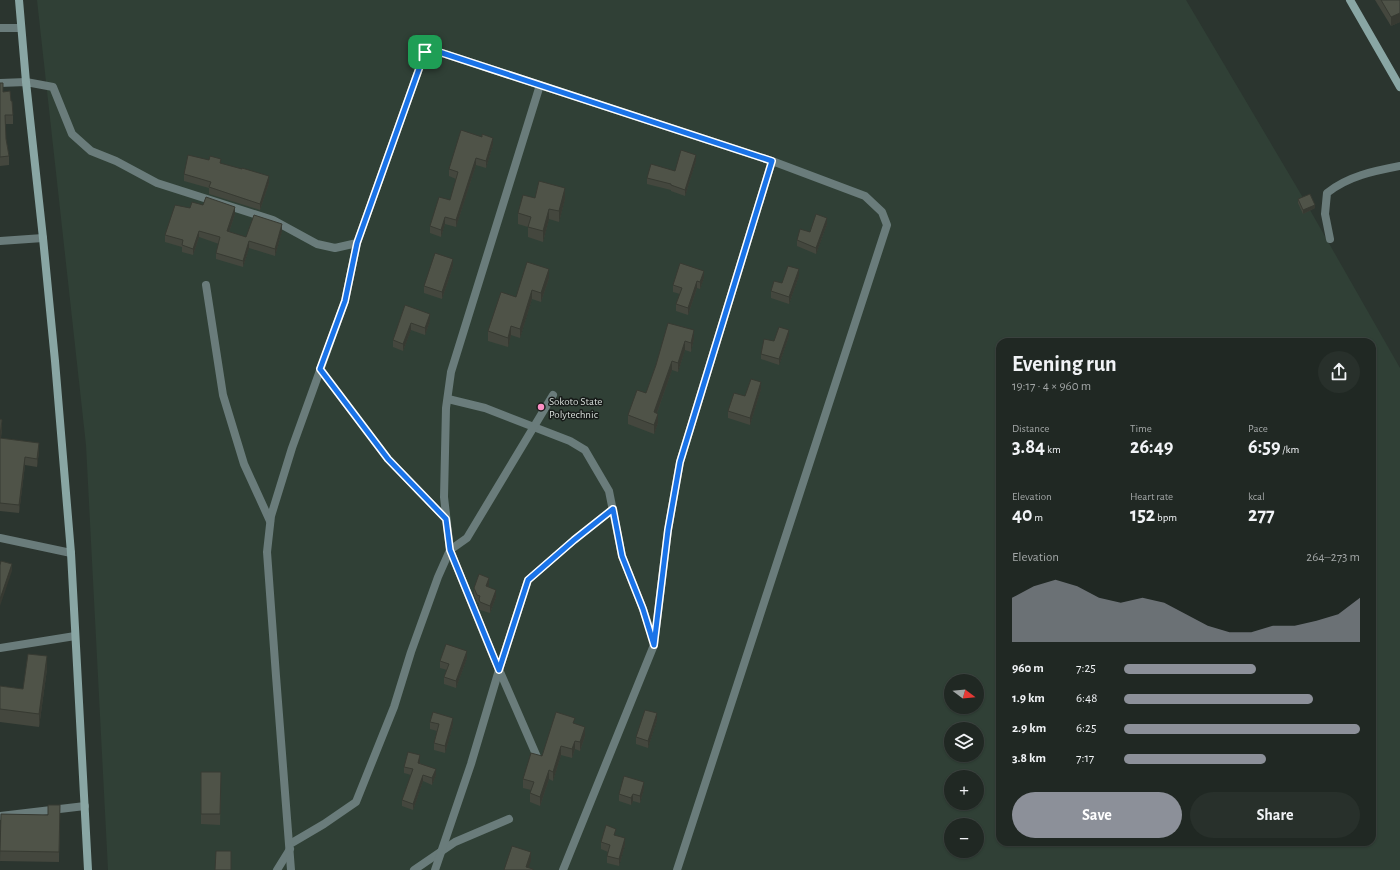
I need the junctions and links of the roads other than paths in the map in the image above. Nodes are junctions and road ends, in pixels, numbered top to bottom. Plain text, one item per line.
1 (19, 0) edge
2 (1350, 0) edge
3 (0, 28) edge
4 (21, 28) junction
5 (26, 82) junction
6 (0, 83) edge
7 (540, 85) junction
8 (1400, 87) edge
9 (772, 161) junction
10 (1400, 166) edge
11 (43, 238) junction
12 (1330, 239) dead end
13 (0, 241) edge
14 (357, 243) junction
15 (206, 285) dead end
16 (320, 369) junction
17 (553, 396) dead end
18 (448, 399) junction
19 (534, 427) junction
20 (613, 509) junction
21 (446, 519) junction
22 (270, 521) junction
23 (0, 538) edge
24 (450, 550) junction
25 (71, 553) junction
26 (75, 636) junction
27 (654, 645) junction
28 (0, 648) edge
29 (499, 670) junction
30 (538, 759) edge
31 (85, 806) junction
32 (0, 816) edge
33 (509, 819) dead end
34 (290, 847) junction
35 (441, 852) junction
36 (88, 870) edge
37 (277, 870) edge
38 (291, 870) edge
39 (414, 870) edge
40 (435, 870) edge
41 (563, 870) edge
42 (677, 870) edge

1 - 4 street
2 - 8 street
3 - 4 street
4 - 5 street
5 - 6 street
5 - 11 street
5 - 14 street
7 - 9 street
7 - 14 street
7 - 18 street
9 - 27 street
9 - 42 street
10 - 12 street
11 - 13 street
11 - 25 street
14 - 16 street
15 - 22 street
16 - 21 street
16 - 22 street
17 - 19 street
18 - 19 street
18 - 21 street
19 - 20 street
19 - 24 street
20 - 27 street
20 - 29 street
21 - 24 street
22 - 34 street
23 - 25 street
24 - 29 street
24 - 34 street
25 - 26 street
26 - 28 street
26 - 31 street
27 - 41 street
29 - 30 street
29 - 35 street
31 - 32 street
31 - 36 street
33 - 35 street
34 - 37 street
34 - 38 street
35 - 39 street
35 - 40 street

